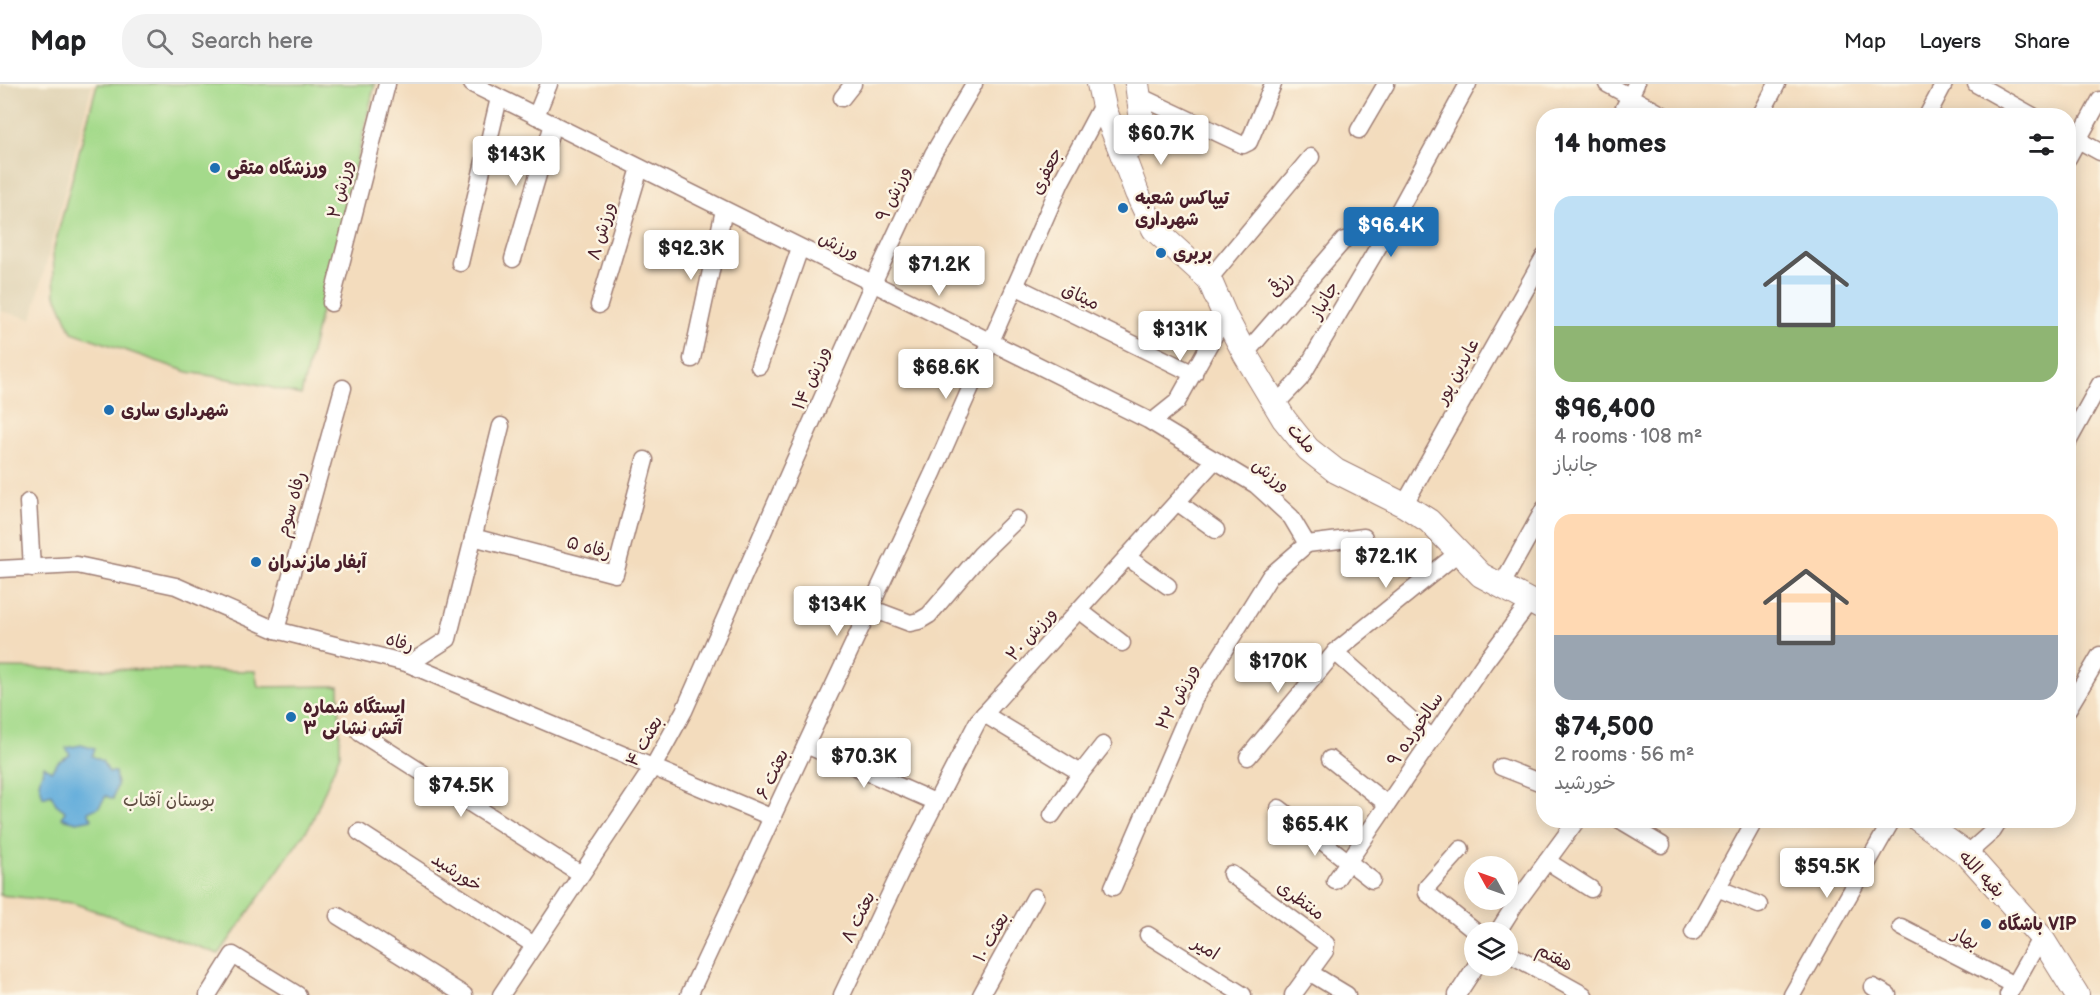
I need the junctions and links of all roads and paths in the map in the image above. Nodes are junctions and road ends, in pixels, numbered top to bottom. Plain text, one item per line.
1 (387, 84) edge
2 (549, 84) edge
3 (853, 84) edge
4 (974, 84) edge
5 (1273, 84) edge
6 (1386, 84) edge
7 (1468, 84) edge
8 (1607, 84) edge
9 (1777, 84) edge
10 (1944, 84) edge
11 (1976, 84) edge
12 (480, 86) edge
13 (1138, 90) edge
14 (1633, 90) edge
15 (1101, 93) edge
16 (499, 98) junction
17 (842, 98) dead end
18 (2100, 100) edge
19 (1624, 108) edge
20 (1655, 108) edge
21 (1764, 108) edge
22 (1931, 108) edge
23 (2019, 108) edge
24 (536, 116) junction
25 (553, 124) junction
26 (1359, 130) dead end
27 (2076, 134) edge
28 (1144, 135) junction
29 (2076, 140) edge
30 (1118, 143) junction
31 (2100, 152) edge
32 (1311, 157) dead end
33 (640, 168) junction
34 (1137, 193) junction
35 (724, 210) junction
36 (1344, 240) dead end
37 (800, 248) junction
38 (513, 259) dead end
39 (460, 263) dead end
40 (1536, 271) edge
41 (1209, 279) junction
42 (873, 283) junction
43 (1015, 286) junction
44 (331, 303) dead end
45 (599, 305) dead end
46 (1225, 316) junction
47 (990, 342) junction
48 (1245, 354) junction
49 (692, 359) dead end
50 (759, 366) dead end
51 (1194, 374) junction
52 (2100, 384) edge
53 (343, 388) dead end
54 (1276, 404) junction
55 (1152, 422) junction
56 (501, 426) dead end
57 (2076, 428) edge
58 (645, 460) dead end
59 (1215, 460) junction
60 (783, 487) joint
61 (28, 502) dead end
62 (1177, 502) junction
63 (1404, 505) junction
64 (1017, 519) dead end
65 (1536, 523) edge
66 (1216, 530) dead end
67 (473, 537) junction
68 (1364, 537) dead end
69 (1307, 544) junction
70 (1459, 552) junction
71 (1127, 557) junction
72 (32, 568) junction
73 (0, 569) edge
74 (1168, 586) dead end
75 (1501, 586) junction
76 (1536, 604) edge
77 (1536, 606) edge
78 (870, 608) junction
79 (1079, 610) junction
80 (276, 630) junction
81 (1122, 643) dead end
82 (1335, 652) junction
83 (2098, 662) edge
84 (409, 664) junction
85 (2076, 696) edge
86 (984, 714) junction
87 (360, 733) dead end
88 (1432, 738) junction
89 (806, 745) junction
90 (1103, 745) dead end
91 (1248, 757) dead end
92 (1330, 759) dead end
93 (653, 767) junction
94 (1501, 767) dead end
95 (1081, 773) junction
96 (1536, 781) edge
97 (935, 802) junction
98 (1387, 804) junction
99 (1279, 808) dead end
100 (1052, 815) dead end
101 (773, 818) junction
102 (1570, 828) edge
103 (1633, 828) edge
104 (1751, 828) edge
105 (1887, 828) edge
106 (1930, 828) edge
107 (1995, 828) edge
108 (359, 832) dead end
109 (1662, 845) dead end
110 (1461, 849) dead end
111 (1967, 854) junction
112 (908, 856) joint
113 (1349, 861) junction
114 (1546, 861) junction
115 (581, 874) junction
116 (1231, 874) dead end
117 (1372, 880) dead end
118 (1335, 881) dead end
119 (1113, 887) dead end
120 (1718, 888) junction
121 (1591, 889) dead end
122 (1035, 897) dead end
123 (1759, 905) dead end
124 (338, 916) dead end
125 (1504, 922) edge
126 (1464, 923) edge
127 (1901, 927) dead end
128 (1693, 932) dead end
129 (1148, 935) dead end
130 (2041, 937) junction
131 (534, 945) junction
132 (1518, 959) edge
133 (1309, 972) junction
134 (1469, 976) edge
135 (2011, 990) edge
136 (208, 995) edge
137 (298, 995) edge
138 (464, 995) edge
139 (501, 995) edge
140 (689, 995) edge
141 (842, 995) edge
142 (981, 995) edge
143 (1243, 995) edge
144 (1293, 995) edge
145 (1347, 995) edge
146 (1457, 995) edge
147 (1584, 995) edge
148 (1792, 995) edge
149 (2077, 995) edge

1 - 44 street, ورزش ۲
2 - 24 street
3 - 17 street
4 - 42 street, ورزش ۹
5 - 13 street
6 - 26 street
7 - 54 street, جانباز
8 - 14 street
9 - 21 street
10 - 22 street
11 - 23 street
12 - 16 street, ورزش
13 - 28 main road
14 - 19 street
14 - 20 street
15 - 30 main road, ملت
15 - 43 street, جعفری
16 - 24 street, ورزش
16 - 39 street
18 - 27 street
24 - 25 street, ورزش
25 - 33 street, ورزش
25 - 38 street
28 - 30 main road
28 - 34 main road
29 - 31 street
30 - 34 main road, ملت
32 - 41 street
33 - 35 street, ورزش
33 - 45 street, ورزش ۸
34 - 41 main road, ملت
35 - 37 street, ورزش
35 - 49 street
36 - 48 street, رزقی
37 - 42 street, ورزش
37 - 50 street
40 - 63 street, عابدین پور
41 - 46 main road, ملت
42 - 47 street, ورزش
42 - 60 street, ورزش ۱۴
43 - 47 street, جعفری
43 - 51 street, میثاق
46 - 48 main road, ملت
46 - 51 street
47 - 55 street, ورزش
47 - 78 street, بعثت ۶
48 - 54 main road, ملت
51 - 55 street
52 - 57 street
53 - 80 street, رفاه سوم
54 - 63 main road, ملت
55 - 59 street, ورزش
56 - 67 street
58 - 67 street, رفاه ۵
59 - 62 street, ورزش ۲۰
59 - 69 street, ورزش
60 - 93 street, بعثت ۴
61 - 72 street
62 - 66 street
62 - 71 street, ورزش ۲۰
63 - 70 main road, ملت
64 - 78 street
65 - 75 street
67 - 84 street
68 - 69 street
69 - 119 street, ورزش ۲۲
70 - 75 main road, ملت
70 - 82 street
71 - 74 street
71 - 79 street, ورزش ۲۰
72 - 73 street, رفاه
72 - 80 street, رفاه
75 - 76 main road, ملت
77 - 88 street, سالخورده ۹
78 - 89 street, بعثت ۶
79 - 81 street
79 - 86 street, ورزش ۲۰
80 - 84 street, رفاه
82 - 88 street
82 - 91 street
83 - 85 street
84 - 93 street, رفاه
86 - 95 street
86 - 97 street, ورزش ۲۰
87 - 115 street
88 - 98 street, سالخورده ۹
89 - 97 street
89 - 101 street, بعثت ۶
90 - 95 street
92 - 98 street
93 - 101 street, رفاه
93 - 115 street, بعثت ۴
94 - 96 street
95 - 100 street
97 - 112 street, ورزش ۲۰
98 - 113 street, سالخورده ۹
99 - 113 street
101 - 140 street, بعثت ۶
102 - 114 street
103 - 109 street
104 - 120 street
105 - 148 street
106 - 111 main road, بقیه الله
107 - 111 street
108 - 131 street, خورشید
110 - 126 street
111 - 130 main road, بقیه الله
112 - 141 street, بعثت ٨
113 - 117 street
113 - 118 street, سالخورده ۹
114 - 121 street
114 - 125 street
115 - 131 street, بعثت ۴
116 - 133 street, منتظری
120 - 123 street
120 - 128 street
122 - 142 street, بعثت ۱۰
124 - 138 street
127 - 135 street, بهار
129 - 143 street, امیر
130 - 135 street
130 - 149 main road, بقیه الله
131 - 139 street, بعثت ۴
132 - 147 street, هفتم
133 - 144 street, منتظری
133 - 145 street
134 - 146 street
136 - 137 street

